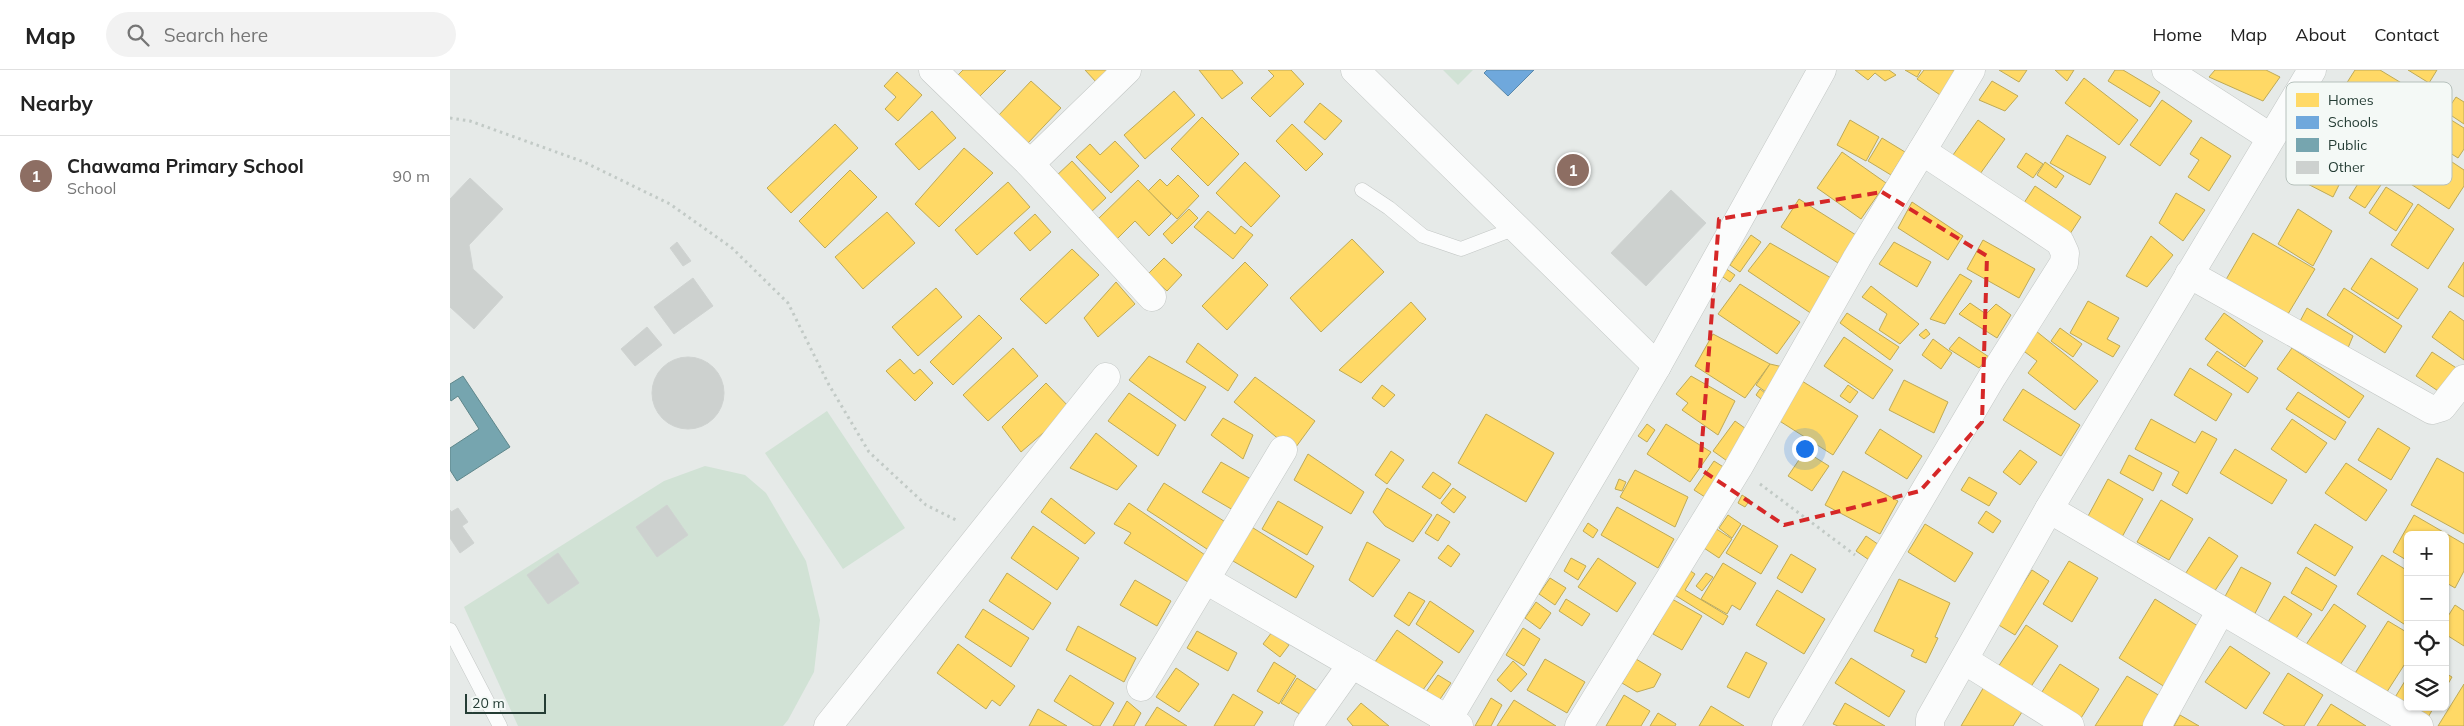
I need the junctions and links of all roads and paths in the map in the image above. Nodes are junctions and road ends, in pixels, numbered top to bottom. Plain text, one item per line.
1 (933, 70) edge
2 (1127, 70) edge
3 (1355, 70) edge
4 (1822, 70) edge
5 (1971, 70) edge
6 (2312, 70) edge
7 (2171, 71) edge
8 (2304, 82) edge
9 (2286, 111) edge
10 (450, 118) edge
11 (2270, 137) junction
12 (1922, 151) junction
13 (1030, 164) junction
14 (1362, 190) dead end
15 (1516, 228) junction
16 (2189, 274) junction
17 (1152, 297) dead end
18 (1656, 366) junction
19 (1106, 377) dead end
20 (2464, 379) edge
21 (1283, 450) dead end
22 (1738, 468) junction
23 (2049, 509) junction
24 (980, 533) junction
25 (1878, 572) junction
26 (1206, 580) junction
27 (2221, 610) junction
28 (450, 630) edge
29 (1964, 660) junction
30 (1352, 664) junction
31 (1141, 687) dead end
32 (1450, 724) edge
33 (500, 726) edge
34 (828, 726) edge
35 (1308, 726) edge
36 (1579, 726) edge
37 (1786, 726) edge
38 (1930, 726) edge
39 (2070, 726) edge
40 (2157, 726) edge
41 (2420, 726) edge

1 - 13 street
2 - 13 street
3 - 15 street
4 - 18 street
5 - 12 street
6 - 8 street
7 - 11 street
9 - 11 street
10 - 24 path
11 - 16 street
12 - 22 street
12 - 25 street
13 - 17 street
14 - 15 lane
15 - 18 street
16 - 20 street
16 - 23 street
18 - 32 street
19 - 24 street
21 - 26 street
22 - 25 path
22 - 36 street
23 - 27 street
23 - 29 street
24 - 34 street
25 - 37 street
26 - 30 street
26 - 31 street
27 - 40 street
27 - 41 street
28 - 33 lane
29 - 38 street
29 - 39 street
30 - 32 street
30 - 35 street

